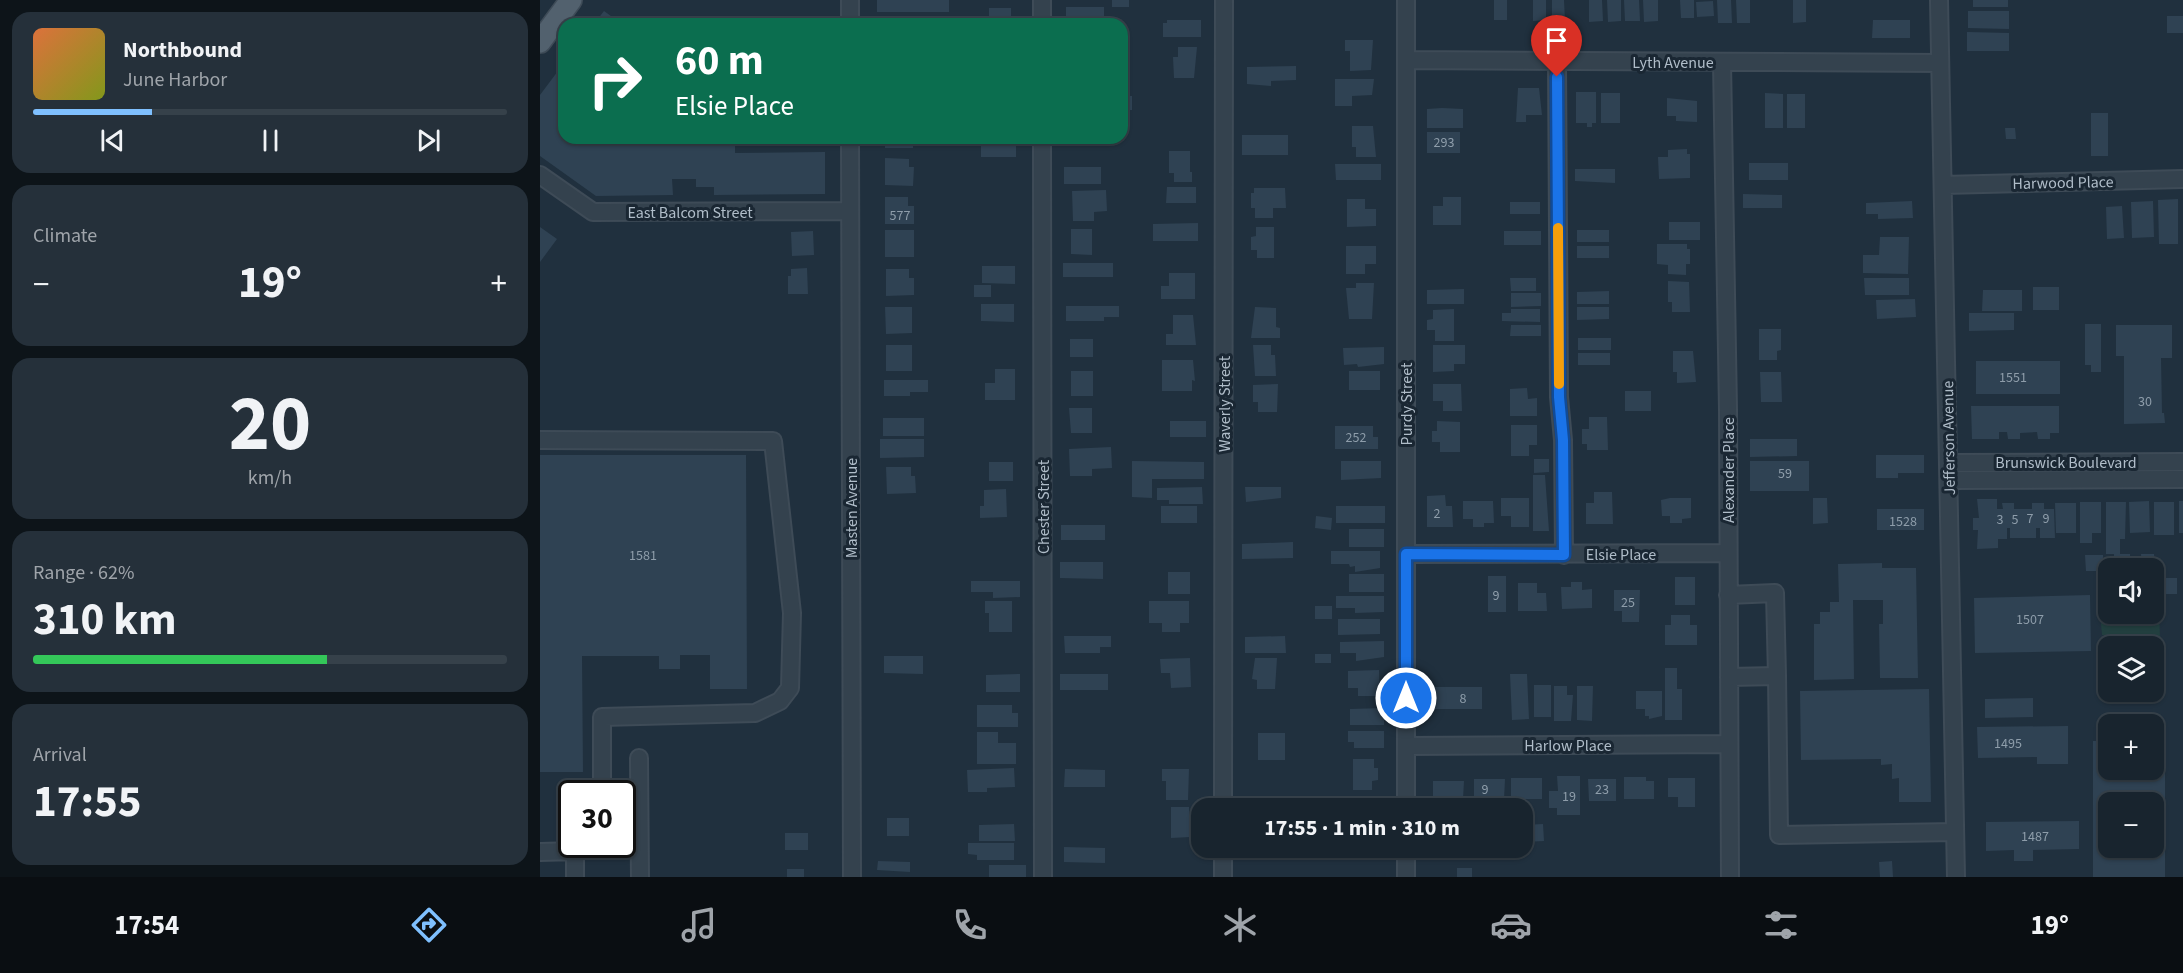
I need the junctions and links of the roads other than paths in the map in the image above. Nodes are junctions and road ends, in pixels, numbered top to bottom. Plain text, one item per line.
1 (571, 0) edge
2 (850, 0) edge
3 (1042, 0) edge
4 (1224, 0) edge
5 (1406, 0) edge
6 (1939, 0) edge
7 (850, 18) edge
8 (1042, 18) edge
9 (540, 42) edge
10 (1406, 60) junction
11 (1557, 61) junction
12 (1722, 62) junction
13 (1940, 63) junction
14 (850, 144) edge
15 (1042, 144) edge
16 (540, 175) edge
17 (2183, 179) edge
18 (1943, 185) junction
19 (850, 211) junction
20 (540, 441) edge
21 (2183, 462) edge
22 (1948, 463) junction
23 (2183, 478) edge
24 (1949, 480) junction
25 (1727, 553) junction
26 (1406, 554) junction
27 (1564, 555) junction
28 (1728, 595) junction
29 (1777, 676) junction
30 (1729, 677) junction
31 (1729, 744) junction
32 (1406, 746) junction
33 (639, 758) dead end
34 (602, 780) edge
35 (1223, 798) edge
36 (1406, 798) edge
37 (1955, 832) junction
38 (558, 850) edge
39 (540, 852) edge
40 (580, 858) edge
41 (1223, 858) edge
42 (1406, 858) edge
43 (575, 877) edge
44 (640, 877) edge
45 (852, 877) edge
46 (1043, 877) edge
47 (1223, 877) edge
48 (1406, 877) edge
49 (1730, 877) edge
50 (1956, 877) edge

1 - 9 main road
2 - 7 street
3 - 8 street
4 - 35 street, Waverly Street
5 - 10 street, Purdy Street
6 - 13 street, Jefferson Avenue
10 - 11 street, Lyth Avenue
10 - 26 street, Purdy Street
11 - 12 street, Lyth Avenue
11 - 27 street
12 - 13 street, Lyth Avenue
12 - 25 street, Alexander Place
13 - 18 street, Jefferson Avenue
14 - 19 street, Masten Avenue
15 - 46 street, Chester Street
16 - 19 street, East Balcom Street
17 - 18 street, Harwood Place
18 - 22 street, Jefferson Avenue
19 - 45 street, Masten Avenue
20 - 34 street
21 - 22 street, Brunswick Boulevard
22 - 24 street, Jefferson Avenue
23 - 24 street, Brunswick Boulevard
24 - 37 street, Jefferson Avenue
25 - 27 street, Elsie Place
25 - 28 street, Alexander Place
26 - 27 street, Elsie Place
26 - 32 street, Purdy Street
28 - 29 street
28 - 30 street, Alexander Place
29 - 30 street
29 - 37 street
30 - 31 street, Alexander Place
31 - 32 street, Harlow Place
31 - 49 street, Alexander Place
32 - 36 street, Purdy Street
33 - 44 street
37 - 50 street, Jefferson Avenue
38 - 39 street
40 - 43 street
41 - 47 street
42 - 48 street

